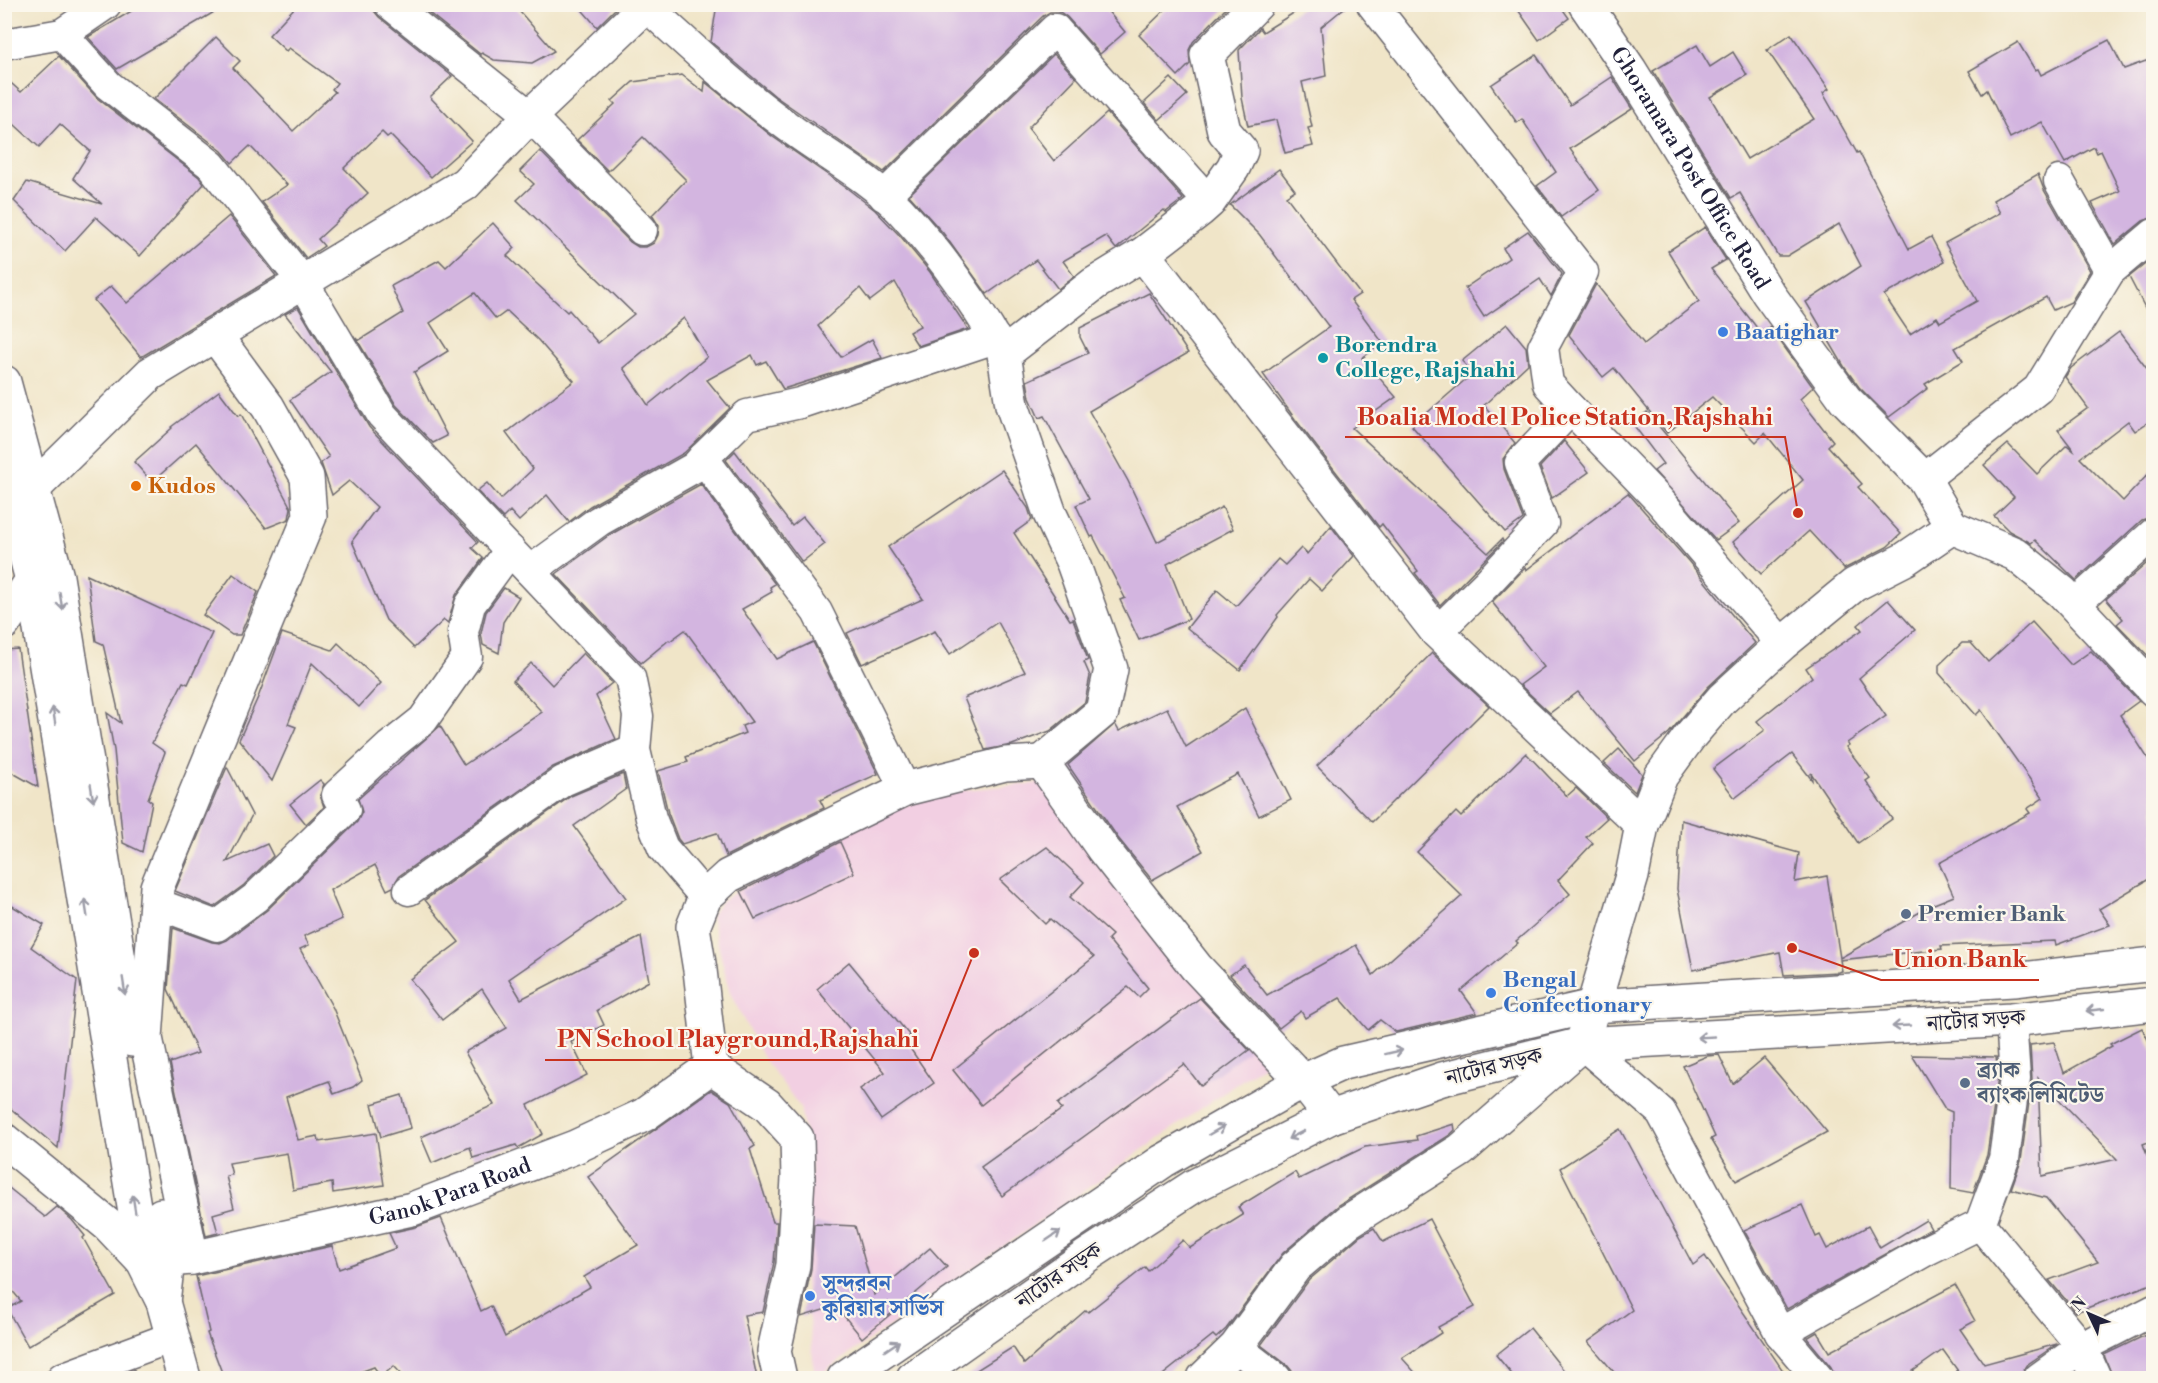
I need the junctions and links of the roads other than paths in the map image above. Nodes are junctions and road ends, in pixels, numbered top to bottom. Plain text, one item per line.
1 (106, 4) edge
2 (390, 4) edge
3 (1257, 4) edge
4 (1372, 4) edge
5 (1586, 4) edge
6 (646, 5) edge
7 (62, 34) junction
8 (4, 44) edge
9 (530, 116) junction
10 (2059, 182) dead end
11 (884, 196) junction
12 (1209, 202) junction
13 (642, 230) dead end
14 (2154, 234) edge
15 (1143, 254) junction
16 (2110, 271) junction
17 (303, 282) junction
18 (215, 335) junction
19 (1000, 346) junction
20 (4, 382) edge
21 (1571, 409) junction
22 (9, 418) edge
23 (703, 458) junction
24 (1924, 479) junction
25 (17, 488) edge
26 (1952, 527) junction
27 (2154, 533) edge
28 (520, 560) junction
29 (42, 571) junction
30 (2074, 605) junction
31 (4, 623) edge
32 (1437, 632) junction
33 (1782, 644) junction
34 (2154, 690) edge
35 (635, 750) junction
36 (1042, 762) junction
37 (905, 789) junction
38 (1642, 825) junction
39 (409, 890) dead end
40 (705, 897) junction
41 (155, 903) junction
42 (2154, 964) edge
43 (2154, 1004) edge
44 (1593, 1006) junction
45 (2010, 1020) junction
46 (1582, 1044) junction
47 (711, 1067) junction
48 (1303, 1081) junction
49 (1331, 1117) junction
50 (4, 1140) edge
51 (1980, 1224) junction
52 (168, 1260) junction
53 (2154, 1310) edge
54 (1780, 1333) junction
55 (172, 1337) junction
56 (1236, 1347) junction
57 (2082, 1347) junction
58 (1805, 1374) edge
59 (62, 1378) edge
60 (184, 1378) edge
61 (780, 1378) edge
62 (844, 1378) edge
63 (913, 1378) edge
64 (1204, 1378) edge
65 (1276, 1378) edge
66 (2039, 1378) edge
67 (2096, 1378) edge

1 - 7 street
2 - 9 street
3 - 12 main road
4 - 21 street
5 - 24 main road, Ghoramara Post Office Road
6 - 9 main road
6 - 11 street
7 - 8 street
7 - 17 street
9 - 13 street
9 - 17 main road
10 - 16 street
11 - 12 street
11 - 19 street
12 - 15 main road
14 - 16 street
15 - 19 main road
15 - 32 main road
16 - 24 street
17 - 18 main road
17 - 28 street
18 - 25 main road
18 - 41 main road
19 - 23 street
19 - 36 main road
20 - 22 main road
21 - 32 street
21 - 33 street
22 - 25 main road
23 - 28 street
23 - 37 street
24 - 26 main road, Ghoramara Post Office Road
25 - 29 main road
26 - 30 main road
26 - 33 main road
27 - 30 street
28 - 35 street
28 - 41 street
29 - 31 main road
29 - 52 main road
30 - 34 main road
32 - 38 main road
33 - 38 main road
35 - 39 street
35 - 40 street
36 - 37 main road
36 - 48 main road
37 - 40 main road
38 - 44 main road
40 - 47 main road
41 - 52 main road
42 - 44 main road
43 -> 45 main road, নাটোর সড়ক
44 - 46 main road
48 -> 44 main road
45 -> 46 main road, নাটোর সড়ক
45 - 51 street
46 - 49 main road, নাটোর সড়ক
46 - 54 street
46 - 56 main road
47 - 52 main road, Ganok Para Road
47 - 61 main road
48 - 49 main road
62 -> 48 main road
49 -> 63 main road, নাটোর সড়ক
50 - 52 main road
51 - 54 street
51 - 57 street
52 - 55 main road
53 - 57 street
54 - 58 street
55 - 59 street
55 - 60 main road
56 - 64 main road
56 - 65 street
57 - 66 street
57 - 67 street

